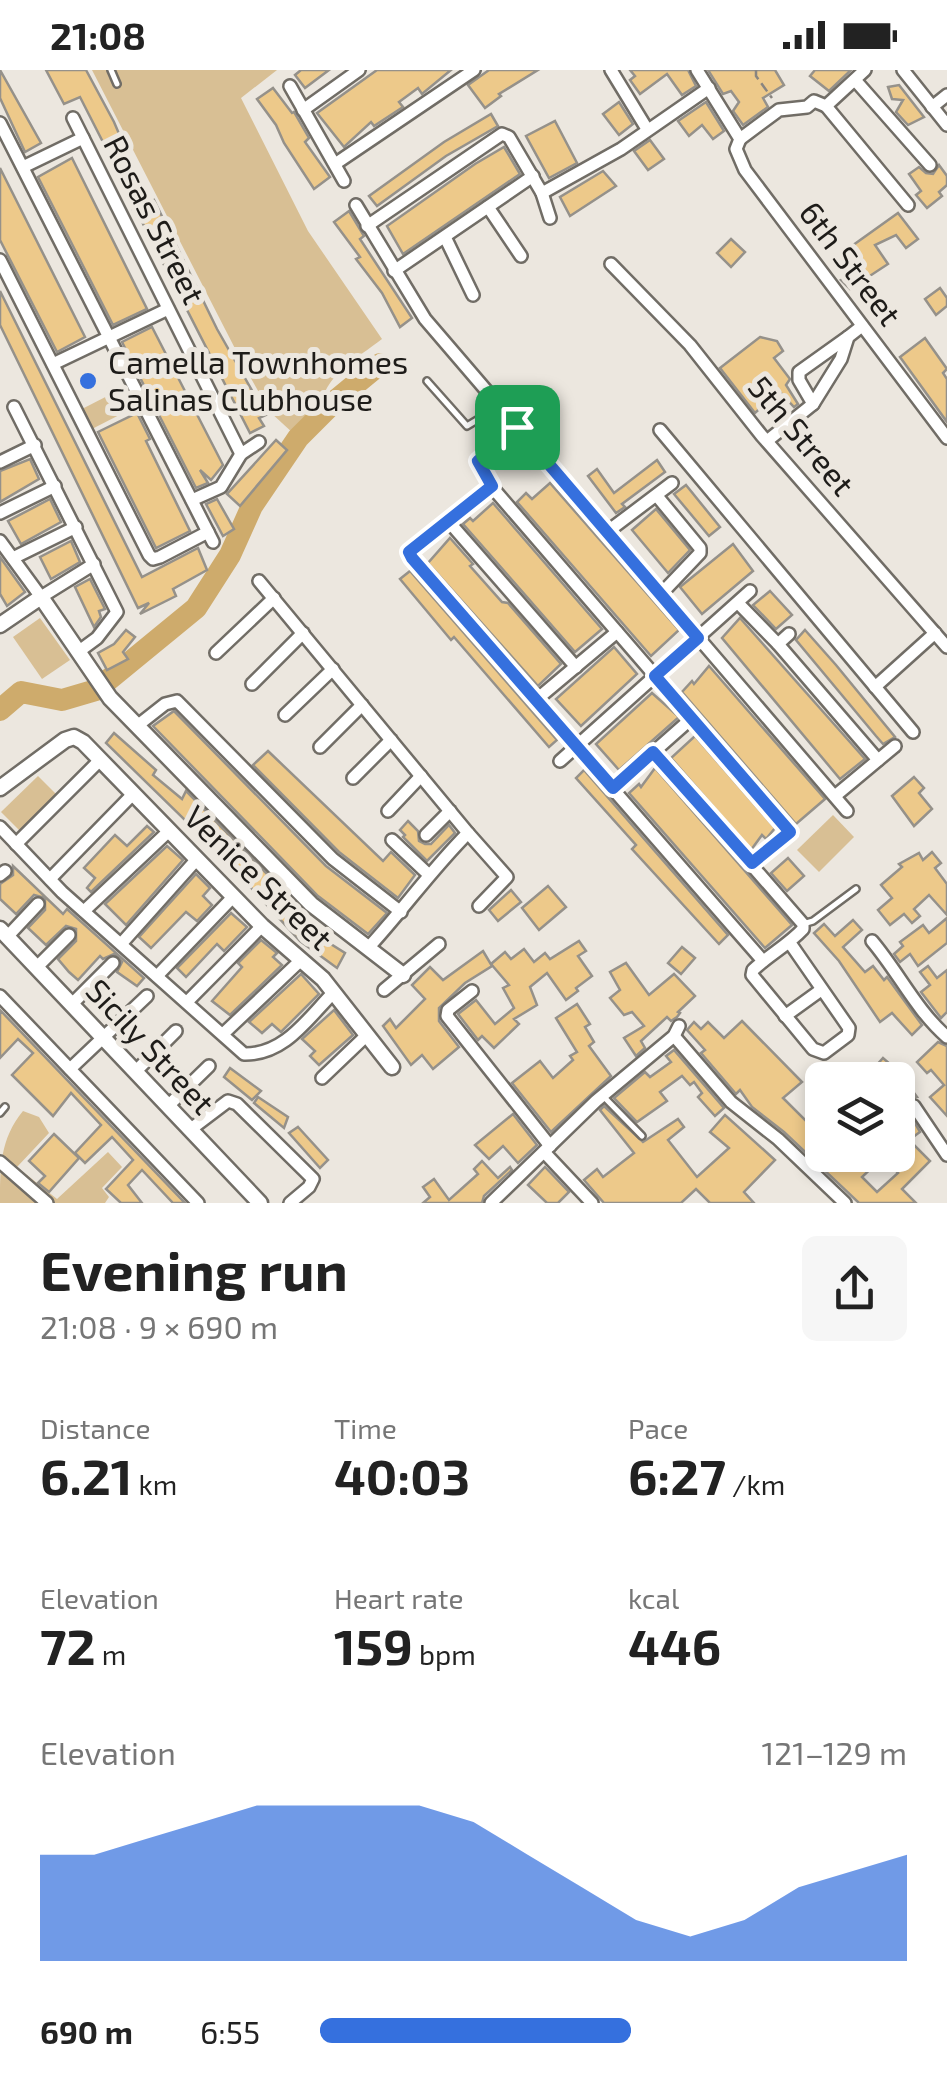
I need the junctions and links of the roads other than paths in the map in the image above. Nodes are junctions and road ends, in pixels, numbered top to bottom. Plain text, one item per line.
1 (111, 70) edge
2 (359, 70) edge
3 (474, 70) edge
4 (611, 70) edge
5 (697, 70) edge
6 (865, 70) edge
7 (908, 72) edge
8 (855, 80) junction
9 (117, 84) dead end
10 (290, 86) dead end
11 (708, 88) junction
12 (947, 96) edge
13 (826, 106) junction
14 (932, 106) junction
15 (304, 110) junction
16 (73, 118) dead end
17 (0, 123) edge
18 (947, 125) edge
19 (648, 129) junction
20 (82, 138) junction
21 (740, 140) junction
22 (336, 164) junction
23 (930, 165) dead end
24 (24, 167) junction
25 (533, 176) junction
26 (344, 181) dead end
27 (542, 193) junction
28 (908, 204) dead end
29 (356, 205) dead end
30 (488, 207) junction
31 (550, 218) dead end
32 (367, 226) junction
33 (444, 237) junction
34 (521, 256) dead end
35 (0, 260) edge
36 (612, 264) dead end
37 (394, 271) junction
38 (473, 294) dead end
39 (168, 310) junction
40 (862, 326) junction
41 (848, 337) junction
42 (109, 338) junction
43 (53, 364) junction
44 (427, 380) dead end
45 (813, 404) junction
46 (500, 406) junction
47 (14, 408) dead end
48 (660, 430) dead end
49 (947, 436) edge
50 (767, 441) junction
51 (259, 442) dead end
52 (35, 445) junction
53 (241, 454) junction
54 (0, 462) edge
55 (672, 482) dead end
56 (56, 486) junction
57 (657, 496) junction
58 (192, 500) junction
59 (0, 514) edge
60 (450, 522) junction
61 (76, 527) junction
62 (608, 532) junction
63 (0, 541) edge
64 (13, 558) junction
65 (94, 564) junction
66 (259, 580) dead end
67 (750, 590) dead end
68 (661, 594) junction
69 (41, 597) junction
70 (274, 598) junction
71 (738, 603) junction
72 (0, 625) edge
73 (617, 632) junction
74 (303, 633) junction
75 (935, 633) junction
76 (789, 634) dead end
77 (698, 638) junction
78 (778, 644) junction
79 (947, 647) edge
80 (78, 652) junction
81 (216, 653) dead end
82 (576, 667) junction
83 (332, 669) junction
84 (655, 676) junction
85 (252, 684) dead end
86 (875, 687) junction
87 (536, 700) junction
88 (362, 705) junction
89 (284, 715) dead end
90 (692, 718) junction
91 (137, 726) junction
92 (913, 732) dead end
93 (391, 740) junction
94 (575, 745) junction
95 (320, 746) dead end
96 (895, 746) dead end
97 (653, 752) junction
98 (100, 760) junction
99 (878, 760) junction
100 (560, 761) dead end
101 (421, 776) junction
102 (353, 778) dead end
103 (0, 788) edge
104 (613, 788) junction
105 (133, 794) junction
106 (835, 796) junction
107 (388, 810) dead end
108 (450, 811) junction
109 (847, 811) dead end
110 (0, 828) edge
111 (170, 830) junction
112 (468, 833) junction
113 (426, 834) dead end
114 (392, 840) dead end
115 (16, 844) junction
116 (197, 859) junction
117 (752, 863) junction
118 (428, 874) junction
119 (50, 879) junction
120 (856, 889) dead end
121 (233, 897) junction
122 (38, 904) dead end
123 (479, 906) dead end
124 (84, 911) junction
125 (401, 912) junction
126 (803, 924) junction
127 (262, 926) junction
128 (4, 933) edge
129 (70, 935) dead end
130 (872, 941) dead end
131 (790, 943) junction
132 (121, 944) junction
133 (440, 944) dead end
134 (369, 947) junction
135 (300, 961) junction
136 (763, 961) junction
137 (113, 963) dead end
138 (36, 967) junction
139 (404, 974) junction
140 (157, 976) junction
141 (384, 990) dead end
142 (822, 990) junction
143 (472, 991) dead end
144 (334, 992) junction
145 (0, 996) edge
146 (147, 996) dead end
147 (187, 1002) junction
148 (72, 1004) junction
149 (785, 1016) junction
150 (176, 1032) dead end
151 (223, 1034) junction
152 (367, 1035) junction
153 (947, 1037) edge
154 (104, 1038) junction
155 (209, 1066) dead end
156 (392, 1067) dead end
157 (70, 1069) junction
158 (135, 1072) junction
159 (322, 1078) dead end
160 (603, 1096) junction
161 (168, 1106) junction
162 (915, 1107) edge
163 (191, 1130) junction
164 (642, 1136) dead end
165 (547, 1149) junction
166 (947, 1155) edge
167 (0, 1162) edge
168 (256, 1202) edge
169 (47, 1203) edge
170 (198, 1203) edge
171 (290, 1203) edge
172 (491, 1203) edge
173 (592, 1203) edge
174 (845, 1203) edge

1 - 9 lane
2 - 15 street
3 - 22 street
4 - 19 street
5 - 11 street, 6th Street
6 - 8 street
7 - 14 street
8 - 13 street
8 - 23 street
10 - 15 street
11 - 19 street
11 - 21 street, 6th Street
12 - 14 street
13 - 21 street
13 - 28 street
14 - 18 street
15 - 22 street
16 - 20 street, Rosas Street
17 - 24 street
19 - 27 street
20 - 24 street
20 - 39 street, Rosas Street
21 - 40 street, 6th Street
22 - 26 street
24 - 42 street
25 - 27 street
25 - 30 street
25 - 32 street
27 - 31 street
29 - 32 street
30 - 33 street
30 - 34 street
32 - 37 street
33 - 37 street
33 - 38 street
35 - 43 street
36 - 50 street, 5th Street
37 - 46 street
39 - 42 street
39 - 53 street, Rosas Street
40 - 41 street
40 - 49 street, 6th Street
41 - 45 street
41 - 45 street
42 - 43 street
42 - 58 street
43 - 58 street
44 - 46 lane
45 - 50 street
46 - 62 street
47 - 52 street
48 - 86 street
50 - 75 street, 5th Street
51 - 53 street
52 - 54 street
52 - 56 street
53 - 58 street
55 - 57 street
56 - 59 street
56 - 61 street
57 - 62 street
57 - 68 street
60 - 73 street
60 - 82 street
60 - 87 street
61 - 64 street
61 - 65 street
62 - 68 street
63 - 64 street
64 - 69 street
65 - 69 street
65 - 80 street
66 - 70 street
67 - 71 street
68 - 77 street
69 - 72 street
69 - 80 street
70 - 74 street
70 - 81 street
71 - 77 street
71 - 78 street
73 - 82 street
73 - 84 street
74 - 83 street
74 - 85 street
75 - 79 street, 5th Street
75 - 86 street
76 - 78 street
77 - 84 street
77 - 106 street
78 - 99 street
80 - 91 street
82 - 87 street
83 - 88 street
83 - 89 street
84 - 90 street
84 - 94 street
86 - 92 street
87 - 94 street
88 - 93 street
88 - 95 street
90 - 97 street
90 - 117 street
91 - 125 street
91 - 134 street
93 - 101 street
93 - 102 street
94 - 100 street
94 - 104 street
96 - 99 street
97 - 104 street
97 - 117 street
98 - 103 street, Venice Street
98 - 105 street, Venice Street
98 - 115 street
99 - 106 street
101 - 107 street
101 - 108 street
104 - 136 street
105 - 111 street, Venice Street
105 - 119 street
106 - 109 street
108 - 112 street
108 - 113 street
110 - 115 street
111 - 116 street, Venice Street
111 - 124 street
112 - 118 street
112 - 123 street
114 - 118 street
115 - 119 street
116 - 121 street, Venice Street
116 - 132 street
117 - 126 street
118 - 125 street
119 - 124 street
120 - 126 lane
121 - 127 street, Venice Street
121 - 140 street
122 - 128 street
124 - 132 street
125 - 134 street
126 - 131 street
127 - 135 street, Venice Street
127 - 147 street
128 - 138 street, Sicily Street
129 - 138 street
130 - 153 street
131 - 136 street
131 - 142 street
132 - 140 street
133 - 139 street
134 - 139 street
135 - 144 street, Venice Street
135 - 151 street
136 - 149 street
137 - 148 street
138 - 148 street, Sicily Street
139 - 141 street
140 - 147 street
142 - 149 street
142 - 149 street
143 - 165 street
144 - 151 street
144 - 152 street, Venice Street
145 - 157 street
146 - 154 street
147 - 151 street
148 - 154 street, Sicily Street
150 - 158 street
152 - 156 street, Venice Street
152 - 159 street
154 - 157 street
154 - 158 street, Sicily Street
155 - 161 street
157 - 170 street
158 - 161 street, Sicily Street
160 - 164 lane
160 - 165 street
160 - 174 street
161 - 163 street, Sicily Street
162 - 166 street
163 - 168 street, Sicily Street
163 - 171 street
165 - 172 street
165 - 173 street
167 - 169 street

